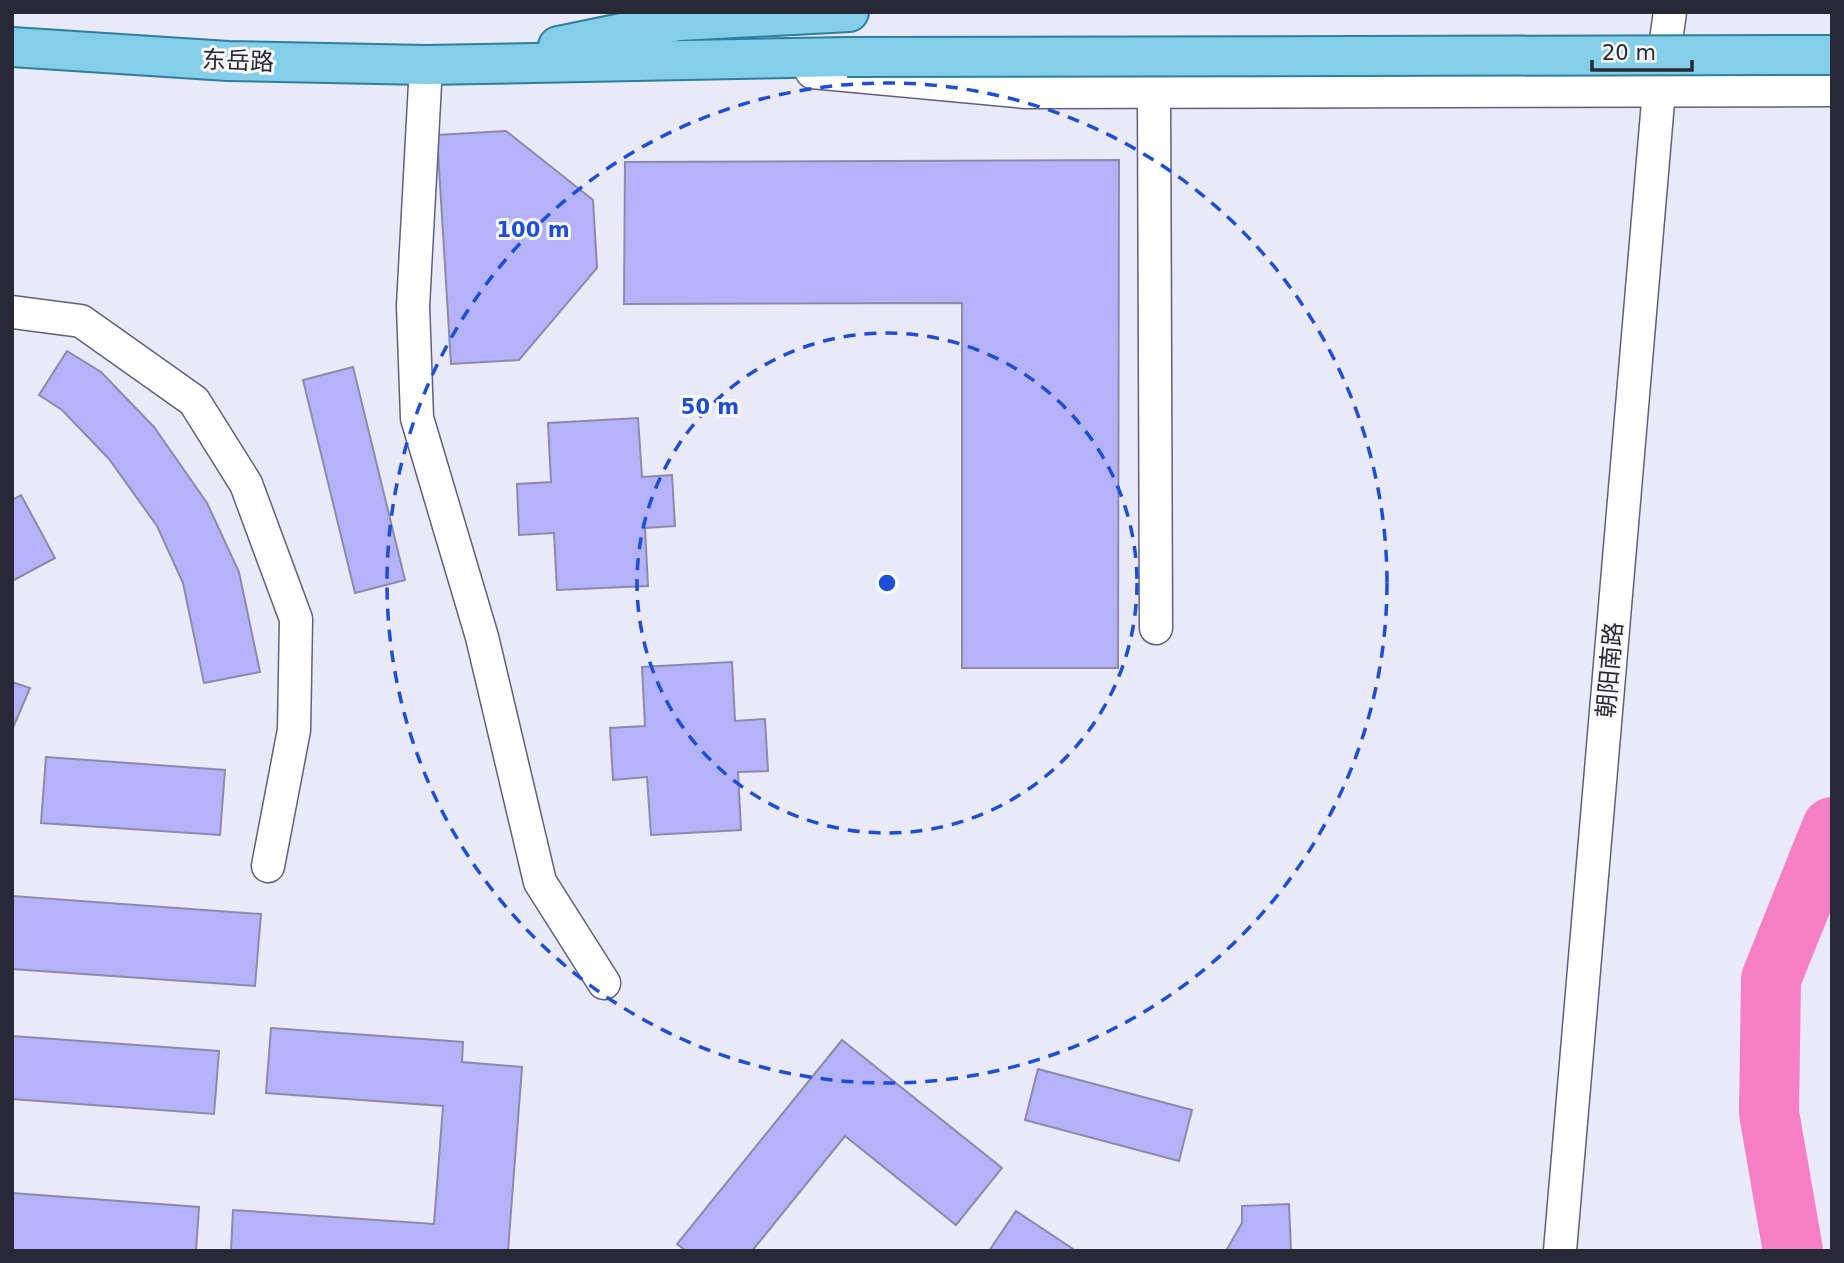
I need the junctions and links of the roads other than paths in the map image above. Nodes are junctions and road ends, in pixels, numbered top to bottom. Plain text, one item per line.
1 (729, 12) edge
2 (849, 12) edge
3 (1670, 12) edge
4 (679, 21) junction
5 (12, 47) edge
6 (1832, 55) edge
7 (685, 61) junction
8 (426, 65) junction
9 (464, 65) junction
10 (1659, 90) junction
11 (1821, 90) edge
12 (1154, 93) junction
13 (12, 312) edge
14 (1156, 628) dead end
15 (268, 866) dead end
16 (604, 983) dead end
17 (1560, 1251) edge

1 - 4 street
2 - 4 main road
3 - 10 street, 朝阳南路
4 - 9 main road
5 - 8 main road, 东岳路
6 - 7 main road, bridge
7 - 9 main road
7 - 12 street
8 - 9 main road, 东岳路
8 - 16 street
10 - 11 street
10 - 12 street
10 - 17 street, 朝阳南路
12 - 14 street
13 - 15 street

